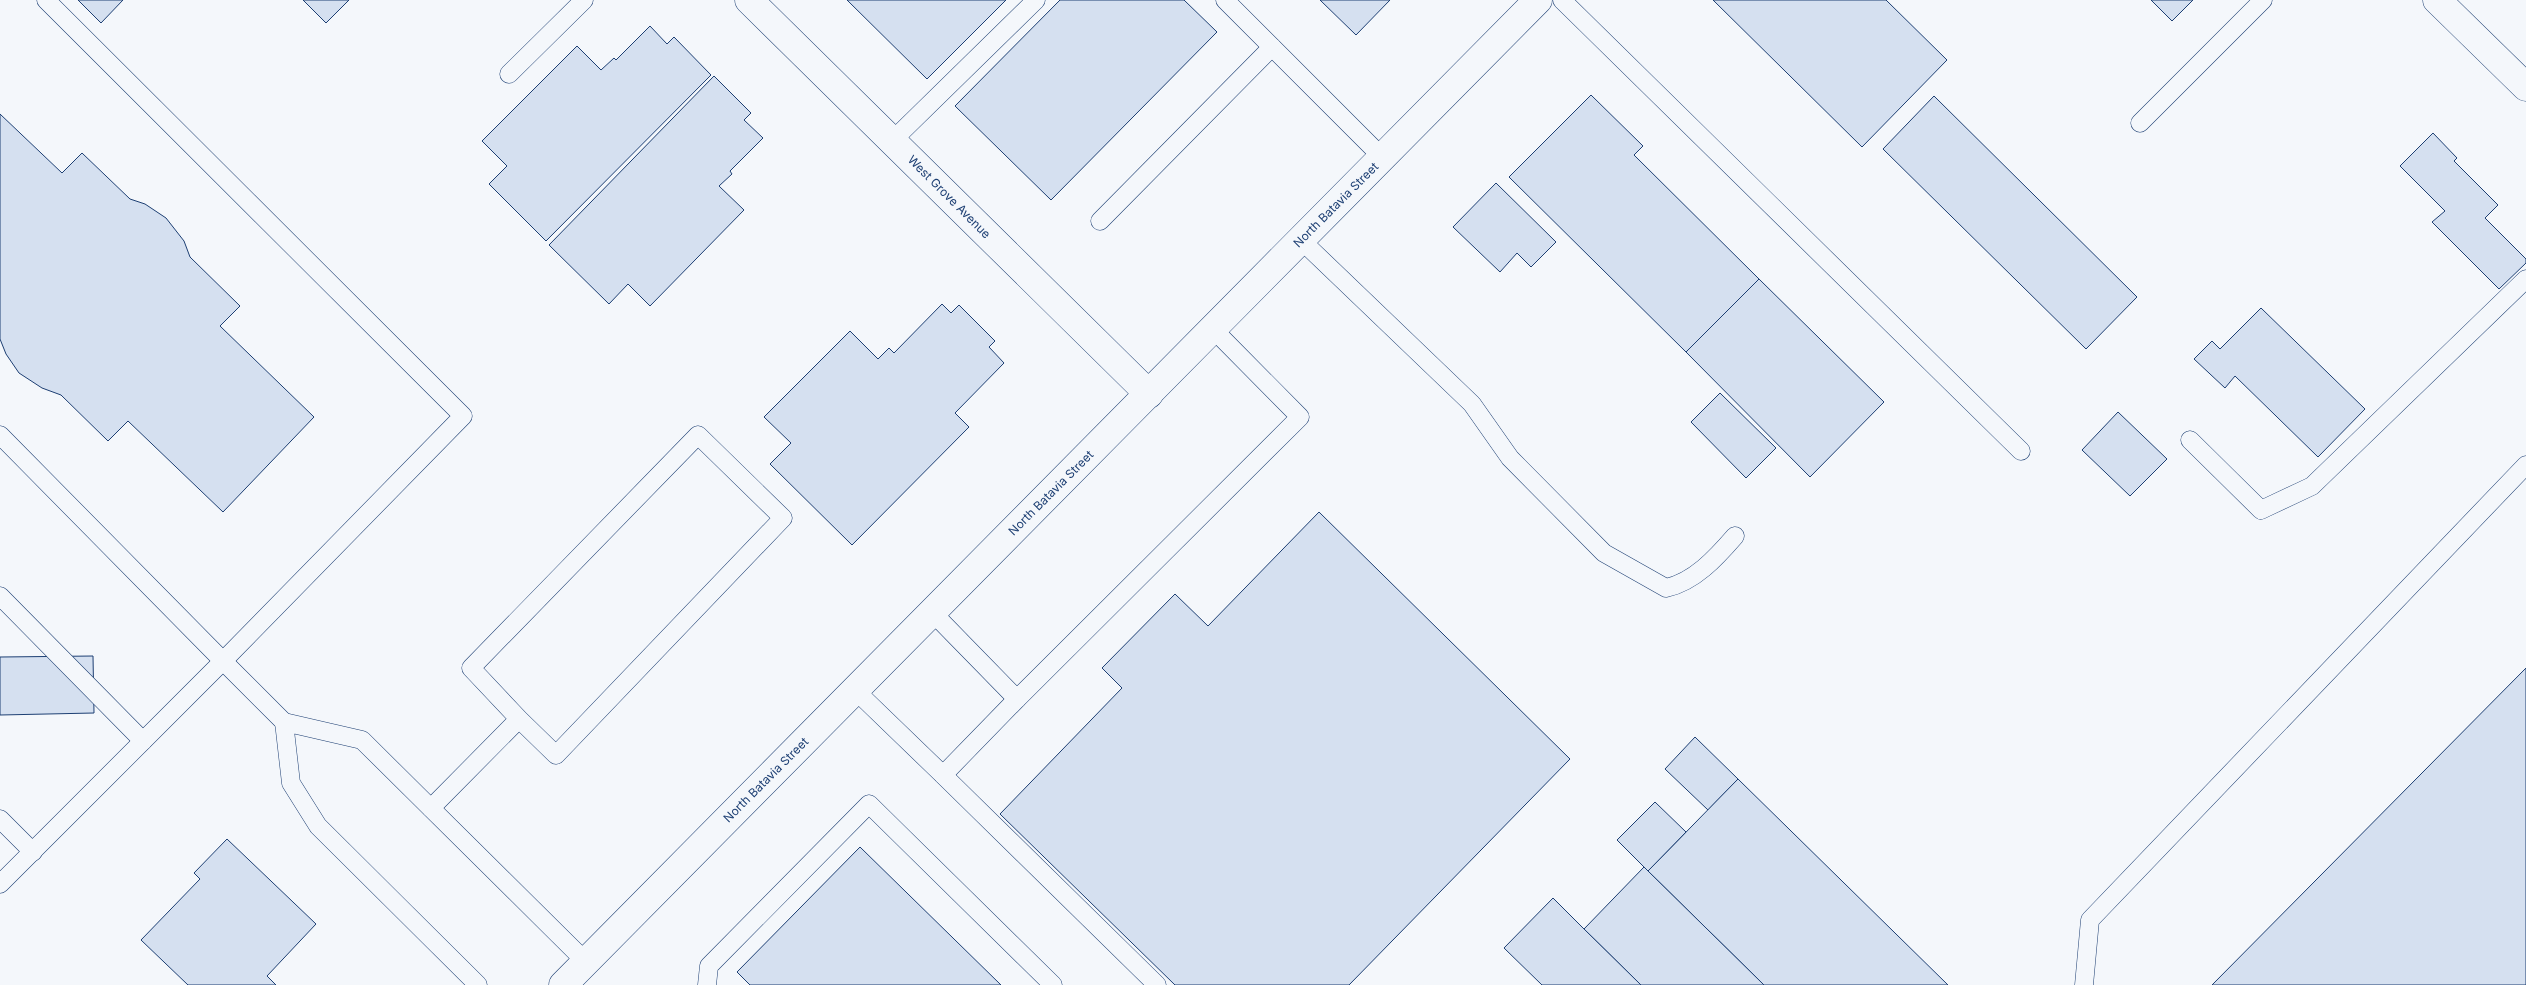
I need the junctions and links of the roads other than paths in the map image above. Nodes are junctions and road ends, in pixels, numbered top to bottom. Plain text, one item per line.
1 (46, 0) edge
2 (584, 0) edge
3 (1036, 0) edge
4 (1224, 0) edge
5 (1562, 0) edge
6 (2262, 0) edge
7 (2437, 0) edge
8 (1533, 2) edge
9 (757, 3) edge
10 (1272, 47) junction
11 (509, 74) dead end
12 (2526, 87) edge
13 (2140, 123) dead end
14 (892, 142) junction
15 (1382, 157) junction
16 (1100, 221) dead end
17 (1301, 240) junction
18 (2526, 279) edge
19 (1213, 329) junction
20 (1149, 394) junction
21 (0, 435) edge
22 (2190, 440) dead end
23 (2021, 451) dead end
24 (2526, 465) edge
25 (1735, 536) dead end
26 (0, 596) edge
27 (932, 612) junction
28 (223, 661) junction
29 (855, 690) junction
30 (1017, 699) junction
31 (519, 719) junction
32 (284, 722) junction
33 (143, 741) junction
34 (943, 775) junction
35 (431, 808) junction
36 (0, 819) edge
37 (33, 852) junction
38 (0, 884) edge
39 (586, 962) junction
40 (478, 985) edge
41 (563, 985) edge
42 (707, 985) edge
43 (1053, 985) edge
44 (1157, 985) edge
45 (2084, 985) edge

1 - 28 lane
2 - 11 lane
3 - 14 lane
4 - 10 lane
5 - 23 lane
6 - 13 lane
7 - 12 main road
8 - 15 main road, North Batavia Street
9 - 14 main road, West Grove Avenue
10 - 15 lane
10 - 16 lane
14 - 20 main road, West Grove Avenue
15 - 17 main road, North Batavia Street
17 - 19 main road, North Batavia Street
17 - 25 lane
18 - 22 lane
19 - 20 main road, North Batavia Street
19 - 30 lane
20 - 27 main road, North Batavia Street
21 - 28 lane
24 - 45 lane
26 - 33 lane
27 - 29 main road, North Batavia Street
27 - 30 lane
28 - 32 lane
28 - 33 lane
29 - 34 lane
29 - 39 main road, North Batavia Street
30 - 34 lane
31 - 31 lane
31 - 35 lane
32 - 35 lane
32 - 40 lane
33 - 37 lane
34 - 44 lane
35 - 39 lane
36 - 37 lane
37 - 38 lane
39 - 41 main road, North Batavia Street
42 - 43 lane

